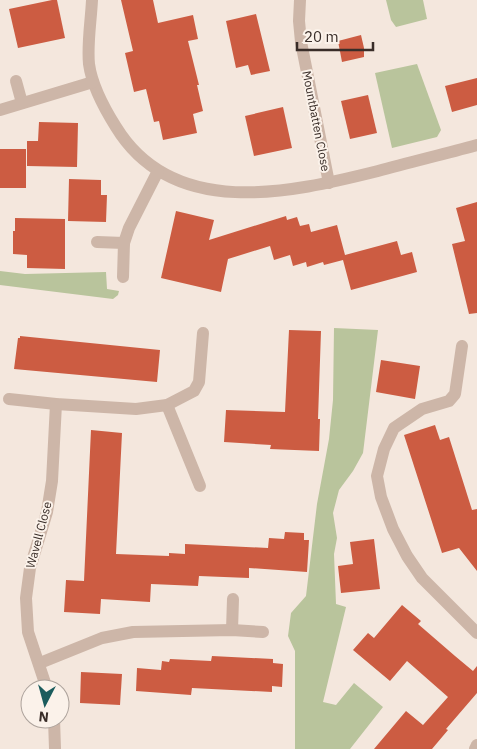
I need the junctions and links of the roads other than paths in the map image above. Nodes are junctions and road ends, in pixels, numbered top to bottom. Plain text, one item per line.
1 (92, 0) edge
2 (300, 0) edge
3 (16, 81) dead end
4 (93, 82) junction
5 (22, 103) junction
6 (0, 110) edge
7 (477, 145) edge
8 (158, 171) junction
9 (329, 183) junction
10 (97, 242) dead end
11 (124, 243) junction
12 (123, 277) dead end
13 (203, 333) dead end
14 (462, 346) dead end
15 (9, 399) dead end
16 (56, 404) junction
17 (167, 405) junction
18 (200, 486) dead end
19 (233, 599) dead end
20 (232, 630) junction
21 (263, 632) dead end
22 (477, 633) edge
23 (40, 663) junction
24 (44, 679) edge
25 (54, 729) edge
26 (477, 745) edge
27 (55, 749) edge
28 (475, 749) edge

1 - 4 street, Mountbatten Close
2 - 9 street, Mountbatten Close
3 - 5 street
4 - 5 street
4 - 8 street, Mountbatten Close
5 - 6 street
7 - 9 street, Mountbatten Close
8 - 9 street, Mountbatten Close
8 - 11 street
10 - 11 street
11 - 12 street
13 - 17 street
14 - 22 street
15 - 16 street
16 - 17 street
16 - 23 street, Wavell Close
17 - 18 street
19 - 20 street
20 - 21 street
20 - 23 street
23 - 24 street, Wavell Close
25 - 27 street
26 - 28 street

